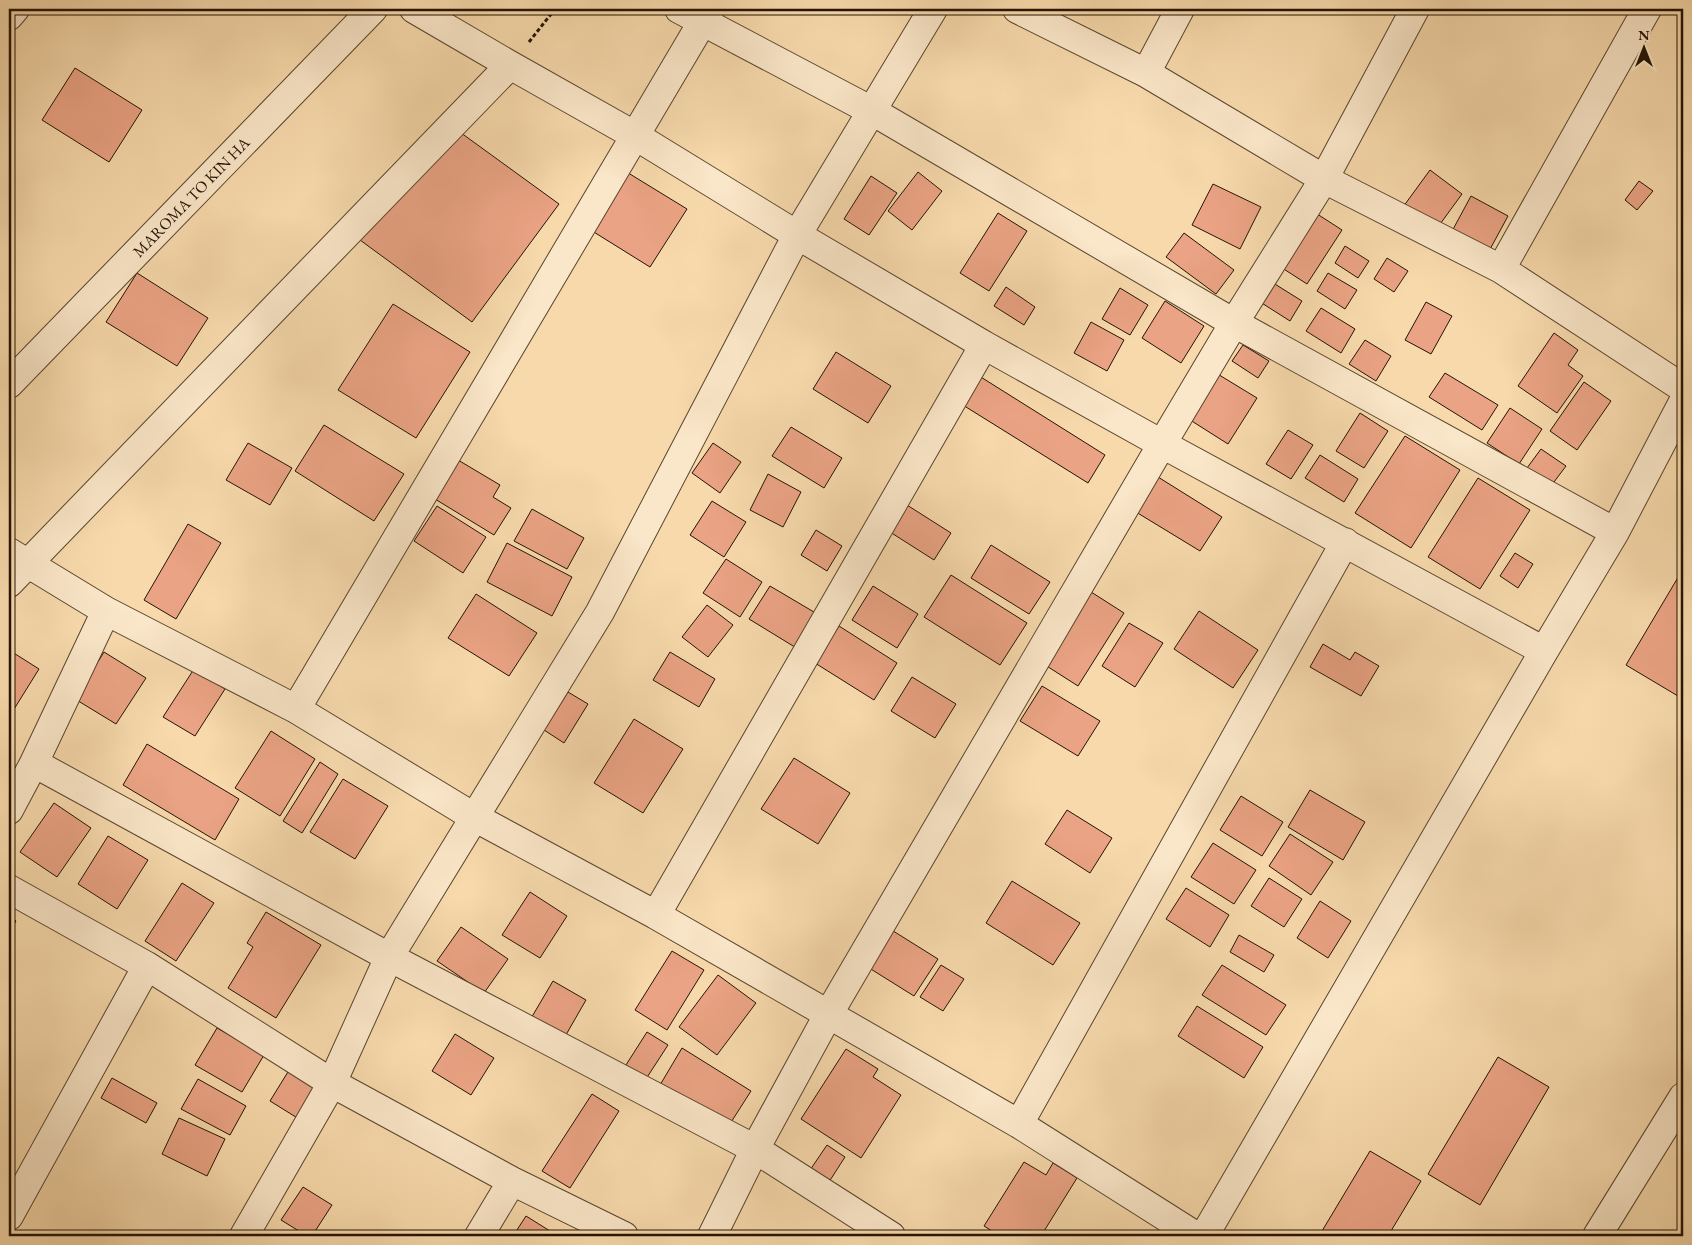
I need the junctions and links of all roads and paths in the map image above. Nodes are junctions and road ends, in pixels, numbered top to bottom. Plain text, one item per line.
1 (16, 9) edge
2 (373, 9) edge
3 (414, 9) edge
4 (555, 9) edge
5 (933, 9) edge
6 (1017, 9) edge
7 (1180, 9) edge
8 (1415, 9) edge
9 (1647, 9) edge
10 (697, 13) edge
11 (9, 16) edge
12 (510, 65) junction
13 (1146, 73) junction
14 (872, 111) junction
15 (634, 134) junction
16 (1324, 179) junction
17 (797, 235) junction
18 (1501, 269) junction
19 (1234, 323) junction
20 (984, 345) junction
21 (9, 384) edge
22 (1683, 388) edge
23 (1683, 402) edge
24 (1162, 444) junction
25 (1616, 532) junction
26 (1344, 542) junction
27 (18, 558) edge
28 (9, 583) edge
29 (106, 611) junction
30 (1544, 651) junction
31 (296, 709) junction
32 (34, 763) junction
33 (9, 810) edge
34 (474, 816) junction
35 (9, 889) edge
36 (656, 915) junction
37 (389, 957) junction
38 (147, 966) junction
39 (828, 1015) junction
40 (332, 1083) junction
41 (1683, 1097) edge
42 (1019, 1124) junction
43 (755, 1149) junction
44 (512, 1181) junction
45 (9, 1216) edge
46 (244, 1236) edge
47 (479, 1236) edge
48 (624, 1236) edge
49 (712, 1236) edge
50 (891, 1236) edge
51 (1196, 1236) edge
52 (1204, 1236) edge
53 (1597, 1236) edge

1 - 11 street
2 - 21 street, MAROMA TO KIN HA
3 - 12 street
4 - 12 path
5 - 14 street
6 - 13 street
7 - 13 street
8 - 16 street
9 - 18 street
10 - 14 street
10 - 15 street
12 - 15 street
12 - 27 street
13 - 16 street
14 - 17 street
14 - 19 street
15 - 17 street
15 - 31 street
16 - 18 street
16 - 19 street
17 - 20 street
17 - 34 street
18 - 22 street
19 - 24 street
19 - 25 street
20 - 24 street
20 - 36 street
23 - 25 street
24 - 26 street
24 - 39 street
25 - 30 street
26 - 30 street
26 - 42 street
27 - 28 street
27 - 29 street
29 - 31 street
29 - 32 street
30 - 52 street
31 - 34 street
32 - 33 street
32 - 37 street
34 - 36 street
34 - 37 street
35 - 38 street
36 - 39 street
37 - 40 street
37 - 43 street
38 - 40 street
38 - 45 street
39 - 42 street
39 - 43 street
40 - 44 street
40 - 46 street
41 - 53 street
42 - 51 street
43 - 49 street
43 - 50 street
44 - 47 street
44 - 48 street

